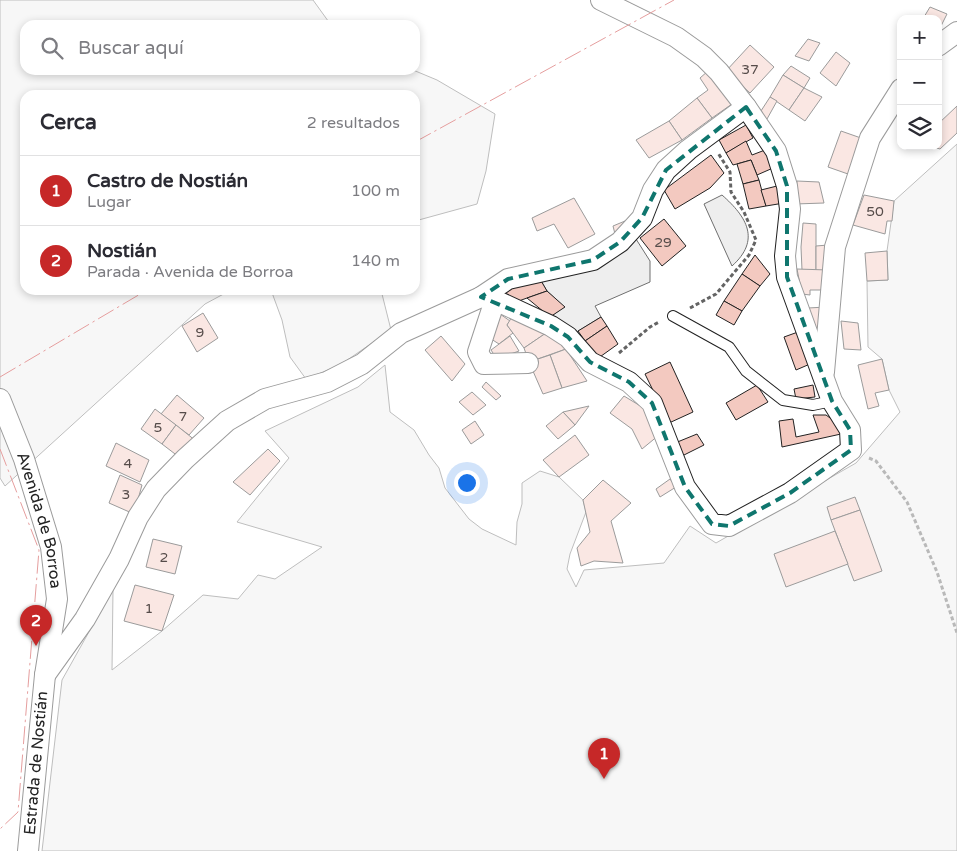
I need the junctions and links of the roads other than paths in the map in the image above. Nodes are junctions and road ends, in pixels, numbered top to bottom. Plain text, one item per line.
1 (601, 0) edge
2 (957, 32) edge
3 (942, 43) edge
4 (897, 95) edge
5 (746, 107) junction
6 (488, 298) junction
7 (673, 316) road end
8 (528, 363) dead end
9 (824, 379) junction
10 (0, 398) edge
11 (832, 402) junction
12 (45, 675) junction
13 (28, 851) edge

1 - 5 street
2 - 3 street
4 - 9 street
5 - 6 street
5 - 9 street
6 - 8 street
6 - 11 street
6 - 12 street
7 - 11 lane
9 - 11 street
10 - 12 street, Avenida de Borroa
12 - 13 street, Estrada de Nostián

